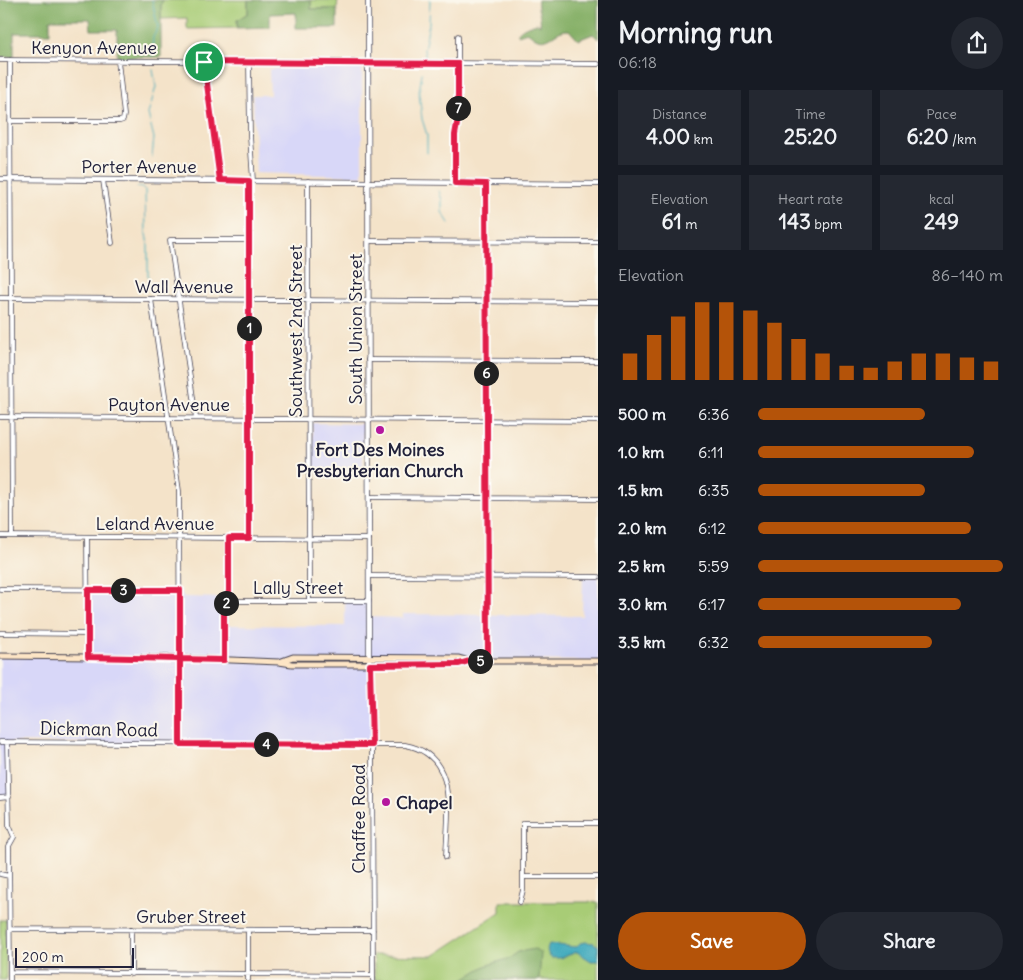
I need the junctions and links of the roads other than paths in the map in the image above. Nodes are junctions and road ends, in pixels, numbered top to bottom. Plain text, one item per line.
1 (368, 0) edge
2 (458, 36) dead end
3 (0, 60) edge
4 (10, 60) junction
5 (118, 61) junction
6 (204, 62) junction
7 (250, 62) junction
8 (368, 63) junction
9 (458, 64) junction
10 (598, 64) edge
11 (10, 121) junction
12 (0, 180) edge
13 (10, 180) junction
14 (103, 180) junction
15 (220, 180) junction
16 (251, 181) junction
17 (308, 181) junction
18 (368, 182) junction
19 (455, 183) junction
20 (486, 184) junction
21 (598, 184) edge
22 (249, 240) junction
23 (368, 241) junction
24 (487, 242) junction
25 (598, 242) edge
26 (112, 243) dead end
27 (0, 298) edge
28 (11, 298) junction
29 (151, 299) junction
30 (178, 299) junction
31 (249, 300) junction
32 (308, 300) junction
33 (369, 300) junction
34 (486, 301) junction
35 (598, 302) edge
36 (368, 360) junction
37 (486, 360) junction
38 (598, 361) edge
39 (0, 417) edge
40 (11, 417) junction
41 (168, 418) junction
42 (196, 418) junction
43 (249, 419) junction
44 (309, 419) junction
45 (369, 420) junction
46 (487, 420) junction
47 (598, 421) edge
48 (369, 497) junction
49 (488, 498) junction
50 (598, 499) edge
51 (0, 536) edge
52 (12, 536) junction
53 (88, 537) junction
54 (180, 537) junction
55 (229, 538) junction
56 (249, 538) junction
57 (309, 538) junction
58 (369, 539) junction
59 (369, 576) junction
60 (489, 577) junction
61 (598, 577) edge
62 (0, 589) edge
63 (88, 590) junction
64 (180, 590) junction
65 (227, 601) junction
66 (309, 601) junction
67 (369, 601) junction
68 (0, 633) edge
69 (88, 634) junction
70 (0, 656) edge
71 (88, 657) junction
72 (180, 658) junction
73 (369, 658) junction
74 (224, 660) junction
75 (469, 661) junction
76 (488, 661) junction
77 (279, 662) junction
78 (598, 662) edge
79 (370, 665) junction
80 (0, 742) edge
81 (7, 742) junction
82 (180, 744) junction
83 (372, 745) junction
84 (9, 797) junction
85 (0, 798) edge
86 (598, 823) edge
87 (446, 856) dead end
88 (0, 874) edge
89 (9, 876) junction
90 (522, 877) junction
91 (598, 877) edge
92 (520, 902) dead end
93 (10, 929) junction
94 (131, 930) junction
95 (248, 930) junction
96 (373, 930) junction
97 (10, 972) junction
98 (131, 974) junction
99 (248, 974) junction
100 (373, 978) edge
101 (10, 980) edge
102 (248, 980) edge

1 - 8 street, South Union Street
2 - 9 street
3 - 4 street, Kenyon Avenue
4 - 5 street, Kenyon Avenue
4 - 11 street
5 - 6 street, Kenyon Avenue
5 - 11 street
6 - 7 street, Kenyon Avenue
6 - 15 street
7 - 8 street, Kenyon Avenue
7 - 16 street
8 - 9 street, Kenyon Avenue
8 - 18 street, South Union Street
9 - 10 street, Kenyon Avenue
9 - 19 street
11 - 13 street
12 - 13 street, Porter Avenue
13 - 14 street, Porter Avenue
13 - 28 street
14 - 15 street, Porter Avenue
14 - 26 street
15 - 16 street, Porter Avenue
16 - 17 street, Porter Avenue
16 - 22 street
17 - 18 street, Porter Avenue
17 - 32 street, Southwest 2nd Street
18 - 19 street, Porter Avenue
18 - 23 street, South Union Street
19 - 20 street, Porter Avenue
20 - 21 street, Porter Avenue
20 - 24 street
22 - 30 street
22 - 31 street
23 - 24 street
23 - 33 street, South Union Street
24 - 25 street
24 - 34 street
27 - 28 street, Wall Avenue
28 - 29 street, Wall Avenue
28 - 40 street
29 - 30 street, Wall Avenue
29 - 41 street
30 - 31 street, Wall Avenue
30 - 42 street
31 - 32 street, Wall Avenue
31 - 43 street
32 - 33 street, Wall Avenue
32 - 44 street, Southwest 2nd Street
33 - 34 street, Wall Avenue
33 - 36 street, South Union Street
34 - 35 street, Wall Avenue
34 - 37 street
36 - 37 street
36 - 45 street, South Union Street
37 - 38 street
37 - 46 street
39 - 40 street, Payton Avenue
40 - 41 street, Payton Avenue
40 - 52 street
41 - 42 street, Payton Avenue
41 - 54 street
42 - 43 street, Payton Avenue
43 - 44 street, Payton Avenue
43 - 56 street
44 - 45 street, Payton Avenue
44 - 57 street, Southwest 2nd Street
45 - 46 street, Payton Avenue
45 - 48 street, South Union Street
46 - 47 street, Payton Avenue
46 - 49 street
48 - 49 street
48 - 58 street, South Union Street
49 - 50 street
49 - 60 street
51 - 52 street, Leland Avenue
52 - 53 street, Leland Avenue
53 - 54 street, Leland Avenue
53 - 63 street
54 - 55 street, Leland Avenue
54 - 64 street
55 - 56 street, Leland Avenue
55 - 65 street
56 - 57 street, Leland Avenue
57 - 58 street, Leland Avenue
57 - 66 street, Southwest 2nd Street
58 - 59 street, South Union Street
59 - 60 street
59 - 67 street, South Union Street
60 - 61 street
60 - 76 street
62 - 63 street
63 - 64 street
63 - 69 street
64 - 72 street
65 - 66 street, Lally Street
65 - 74 street
66 - 67 street, Lally Street
67 - 73 street, South Union Street
68 - 69 street
69 - 71 street
70 - 71 main road
71 - 72 main road
72 - 74 main road
72 - 82 street
73 - 75 main road
73 - 77 main road
73 - 79 street, Chaffee Road
74 - 77 main road
75 - 76 main road
75 - 79 main road
76 - 78 main road
77 - 79 main road
79 - 83 street, Chaffee Road
80 - 81 street, Dickman Road
81 - 82 street, Dickman Road
81 - 84 street
82 - 83 street, Dickman Road
83 - 87 street, Dickman Road
83 - 96 street, Chaffee Road
84 - 85 street
84 - 89 street
86 - 90 street
88 - 89 street
89 - 93 street
90 - 91 street
90 - 92 street
93 - 94 street, Gruber Street
93 - 97 street
94 - 95 street, Gruber Street
94 - 98 street
95 - 96 street, Gruber Street
95 - 99 street
96 - 100 street, Chaffee Road
97 - 98 street
97 - 101 street
98 - 99 street
99 - 100 street
99 - 102 street

